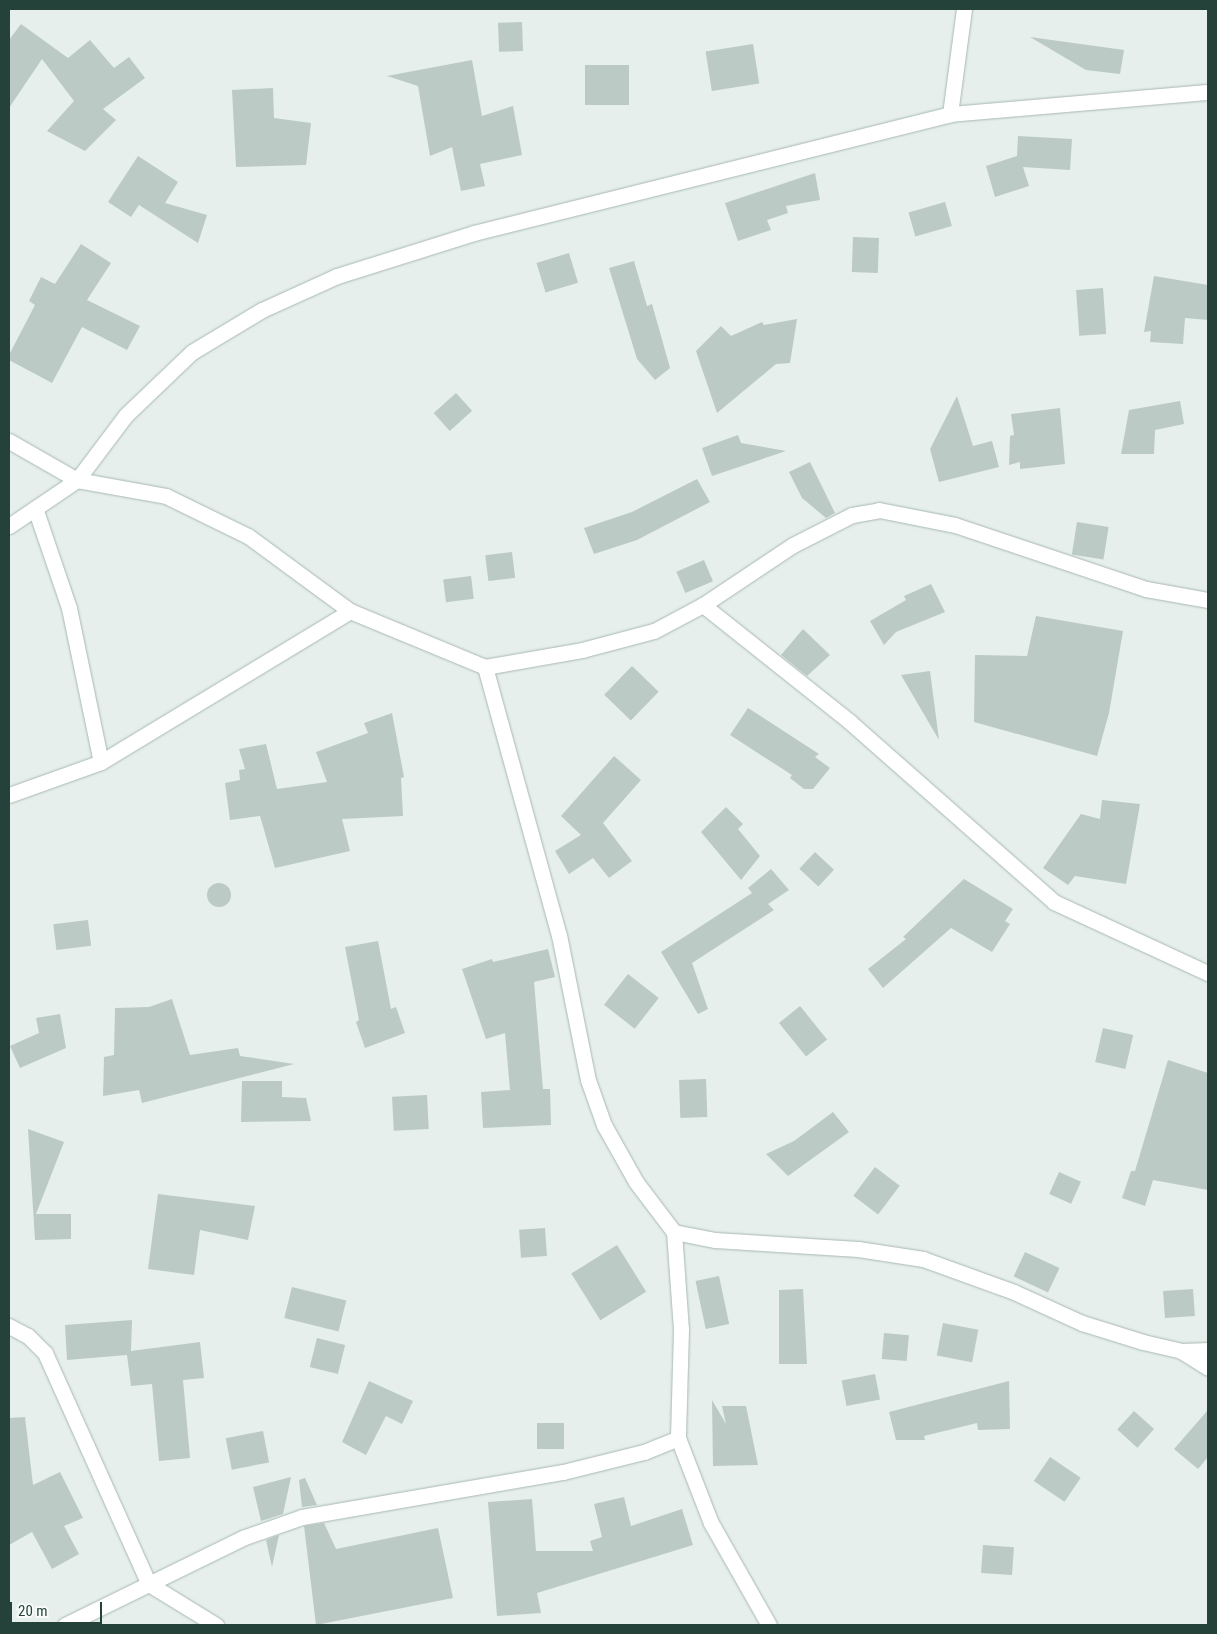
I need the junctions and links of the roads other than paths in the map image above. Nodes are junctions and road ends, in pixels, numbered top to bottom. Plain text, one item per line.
1 (964, 9) edge
2 (1208, 92) edge
3 (950, 114) junction
4 (9, 441) edge
5 (77, 480) junction
6 (35, 508) junction
7 (9, 526) edge
8 (1208, 600) edge
9 (703, 605) junction
10 (350, 611) junction
11 (485, 667) junction
12 (101, 762) junction
13 (9, 795) edge
14 (1208, 973) edge
15 (674, 1232) junction
16 (9, 1326) edge
17 (1208, 1350) edge
18 (1182, 1351) junction
19 (1208, 1368) edge
20 (678, 1438) junction
21 (149, 1584) junction
22 (65, 1625) edge
23 (216, 1625) edge
24 (769, 1625) edge

1 - 3 street
2 - 3 street
3 - 5 street
4 - 5 street
5 - 6 street
5 - 10 street
6 - 7 street
6 - 12 street
8 - 9 street
9 - 11 street
9 - 14 street
10 - 11 street
10 - 12 street
11 - 15 street
12 - 13 street
15 - 18 street
15 - 20 street
16 - 21 street
17 - 18 street
18 - 19 street
20 - 21 street
20 - 24 street
21 - 22 street
21 - 23 street

